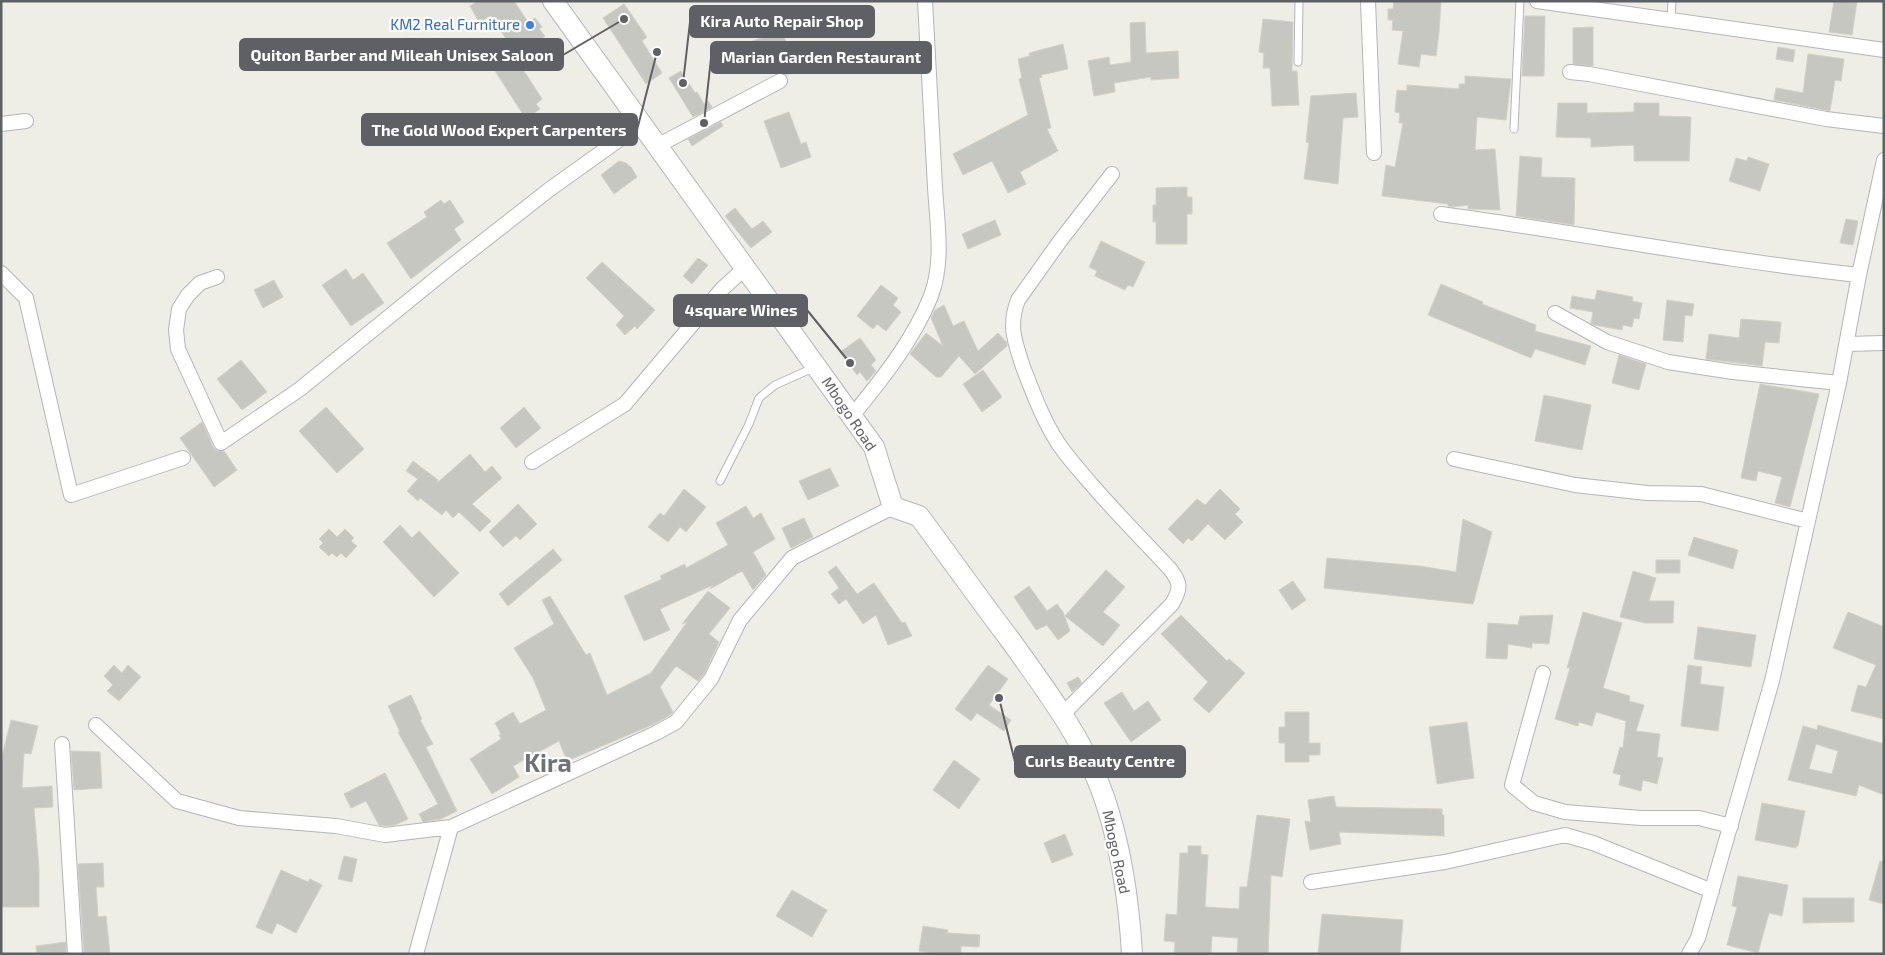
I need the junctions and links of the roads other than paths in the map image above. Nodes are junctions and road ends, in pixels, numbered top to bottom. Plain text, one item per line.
1 (553, 1) edge
2 (924, 1) edge
3 (1299, 1) edge
4 (1368, 1) edge
5 (1520, 1) edge
6 (1537, 1) edge
7 (1672, 1) edge
8 (1671, 19) junction
9 (1884, 50) edge
10 (1298, 62) dead end
11 (1570, 72) dead end
12 (780, 81) dead end
13 (26, 121) dead end
14 (1, 124) edge
15 (641, 124) junction
16 (1884, 126) edge
17 (1514, 129) dead end
18 (657, 146) junction
19 (1374, 152) dead end
20 (1884, 160) edge
21 (1112, 174) dead end
22 (1440, 214) dead end
23 (745, 268) junction
24 (1, 273) edge
25 (1859, 275) junction
26 (217, 278) dead end
27 (1555, 313) dead end
28 (1884, 343) edge
29 (1847, 344) junction
30 (816, 366) junction
31 (1839, 383) junction
32 (852, 416) junction
33 (183, 458) dead end
34 (1454, 459) dead end
35 (532, 462) dead end
36 (720, 481) dead end
37 (893, 507) junction
38 (1808, 521) junction
39 (1543, 673) dead end
40 (1062, 715) junction
41 (96, 725) dead end
42 (62, 744) dead end
43 (452, 826) junction
44 (1732, 826) junction
45 (1311, 882) dead end
46 (1712, 892) junction
47 (75, 954) edge
48 (416, 954) edge
49 (1132, 954) edge
50 (1689, 954) edge

1 - 15 main road, Mbogo Road
2 - 32 street
3 - 10 lane
4 - 19 street
5 - 17 lane
6 - 8 street
7 - 8 lane
8 - 9 street
11 - 16 street
12 - 18 street
13 - 14 street
15 - 18 main road, Mbogo Road
15 - 26 street
18 - 23 main road, Mbogo Road
20 - 25 street
21 - 40 street
22 - 25 street
23 - 30 main road, Mbogo Road
23 - 35 street
24 - 33 street
25 - 29 street
27 - 31 street
28 - 29 street
29 - 31 street
30 - 32 main road, Mbogo Road
30 - 36 lane
31 - 38 street
32 - 37 main road, Mbogo Road
34 - 38 street
37 - 40 main road, Mbogo Road
37 - 43 street
38 - 44 street
39 - 44 street
40 - 49 main road, Mbogo Road
41 - 43 street
42 - 47 street
43 - 48 street
44 - 46 street
45 - 46 street
46 - 50 street

